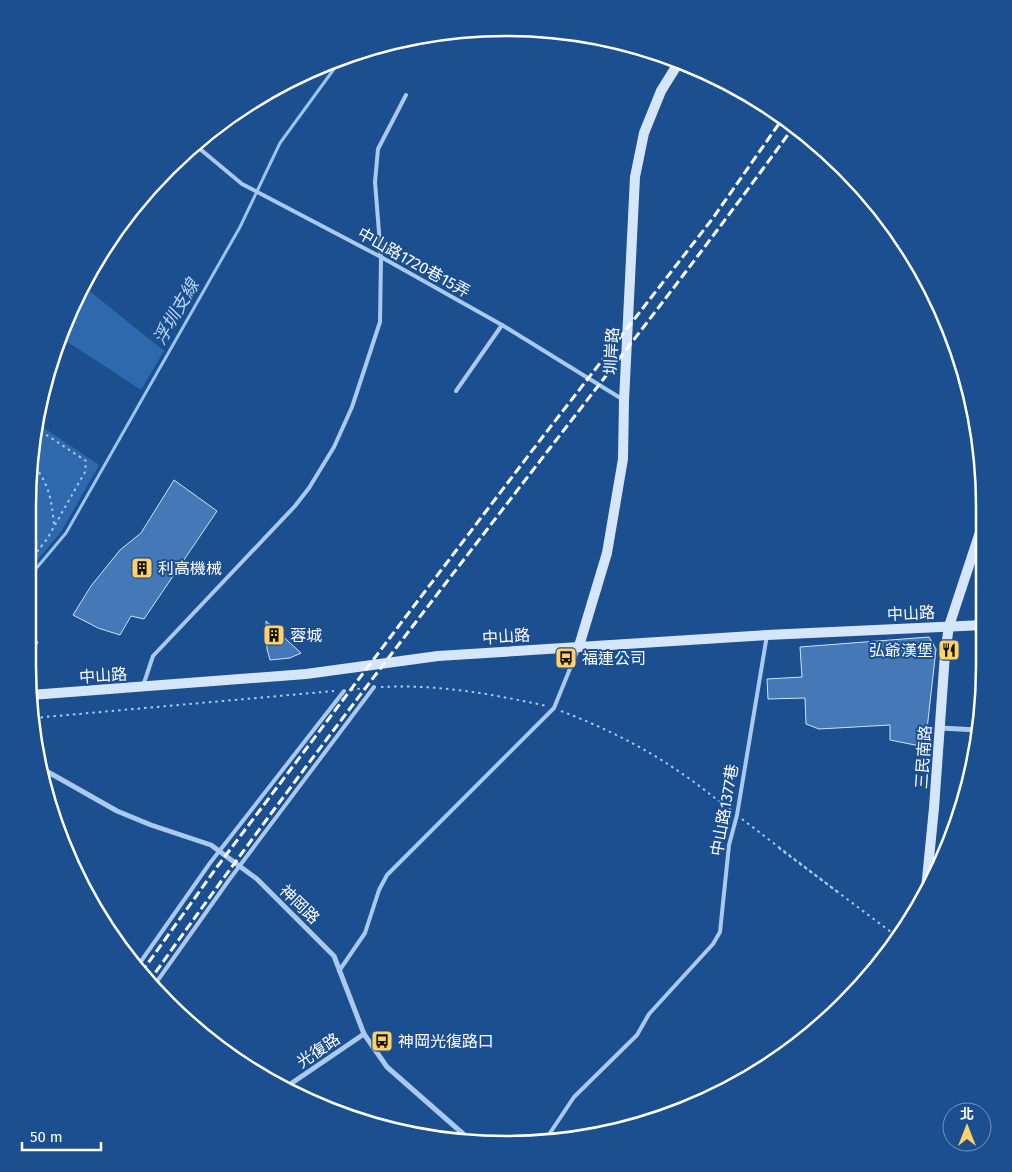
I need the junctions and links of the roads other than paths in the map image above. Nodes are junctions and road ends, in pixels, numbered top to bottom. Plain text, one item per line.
1 (675, 68) edge
2 (406, 96) dead end
3 (200, 149) edge
4 (380, 257) junction
5 (502, 325) junction
6 (456, 391) dead end
7 (624, 400) junction
8 (976, 544) edge
9 (976, 625) edge
10 (949, 626) junction
11 (767, 635) junction
12 (579, 646) junction
13 (374, 687) road end
14 (142, 688) junction
15 (344, 690) road end
16 (37, 695) edge
17 (940, 728) junction
18 (972, 730) edge
19 (48, 772) edge
20 (220, 851) junction
21 (240, 866) junction
22 (928, 872) edge
23 (140, 961) edge
24 (340, 971) junction
25 (158, 981) edge
26 (364, 1034) junction
27 (291, 1083) edge
28 (463, 1134) edge
29 (549, 1134) edge

1 - 7 street, 圳岸路
2 - 4 lane
3 - 4 lane, 中山路1720巷15弄
4 - 5 lane, 中山路1720巷15弄
4 - 14 lane
5 - 6 lane
5 - 7 lane, 中山路1720巷15弄
7 - 12 street, 圳岸路
8 - 10 street, 三民南路
9 - 10 street, 中山路
10 - 11 street, 中山路
10 - 17 street, 三民南路
11 - 12 street, 中山路
11 - 29 lane, 中山路1377巷
12 - 14 street, 中山路
12 - 24 lane
13 - 21 lane
14 - 16 street, 中山路
15 - 20 lane
17 - 18 street
17 - 22 street, 三民南路
19 - 20 street, 神岡路
20 - 21 street, 神岡路
20 - 23 lane
21 - 24 street, 神岡路
21 - 25 lane
24 - 26 street, 神岡路
26 - 27 street, 光復路
26 - 28 street, 神岡路

